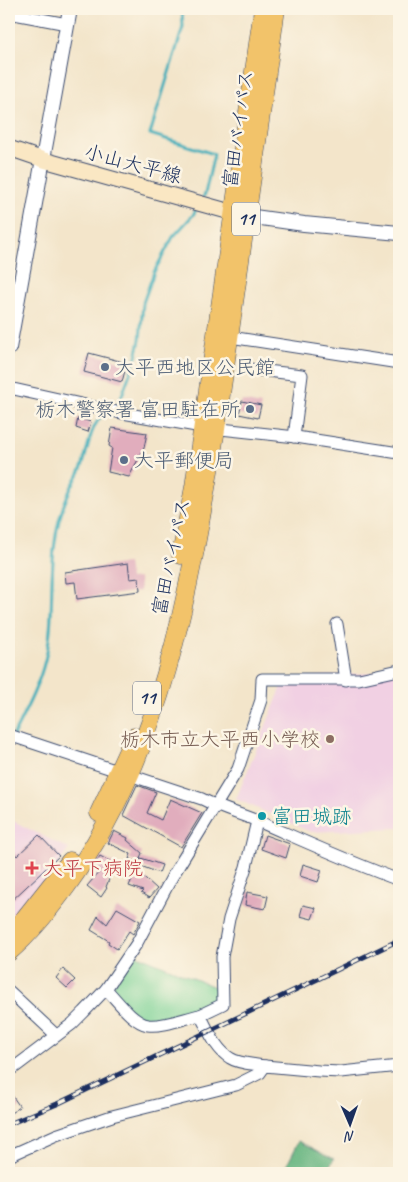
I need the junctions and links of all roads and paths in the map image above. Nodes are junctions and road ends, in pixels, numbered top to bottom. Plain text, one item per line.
1 (70, 9) edge
2 (263, 9) edge
3 (276, 9) edge
4 (392, 9) edge
5 (399, 10) edge
6 (9, 13) edge
7 (67, 24) junction
8 (9, 148) edge
9 (44, 160) junction
10 (240, 214) junction
11 (399, 233) edge
12 (230, 337) junction
13 (9, 348) edge
14 (399, 360) edge
15 (249, 369) dead end
16 (9, 388) edge
17 (209, 428) junction
18 (294, 437) junction
19 (399, 453) edge
20 (337, 624) dead end
21 (399, 670) edge
22 (346, 680) junction
23 (9, 734) edge
24 (125, 774) junction
25 (216, 807) junction
26 (257, 821) junction
27 (399, 880) edge
28 (9, 935) edge
29 (9, 952) edge
30 (106, 989) junction
31 (9, 991) edge
32 (200, 1015) junction
33 (56, 1034) junction
34 (265, 1066) junction
35 (399, 1066) edge
36 (9, 1069) edge
37 (9, 1156) edge

1 - 7 street
2 - 10 main road, 富田バイパス / 11
3 - 10 main road, 富田バイパス / 11
4 - 5 street
6 - 7 street
7 - 9 street
8 - 9 main road, 小山大平線
9 - 10 main road, 小山大平線
9 - 13 street
10 - 11 street
10 - 12 main road, 富田バイパス / 11
10 - 17 main road, 富田バイパス / 11
12 - 14 street
12 - 17 main road, 富田バイパス / 11
15 - 18 street
16 - 17 street
17 - 18 street
17 - 24 main road, 富田バイパス / 11
18 - 19 street
20 - 22 street
21 - 22 street
22 - 25 street
23 - 24 street
24 - 25 street
24 - 28 main road, 富田バイパス / 11
24 - 29 main road, 富田バイパス / 11
25 - 26 street
25 - 30 street
26 - 27 street
26 - 32 street
30 - 32 street
30 - 33 street
31 - 33 street
32 - 34 street
33 - 36 street
34 - 35 street
34 - 37 street

